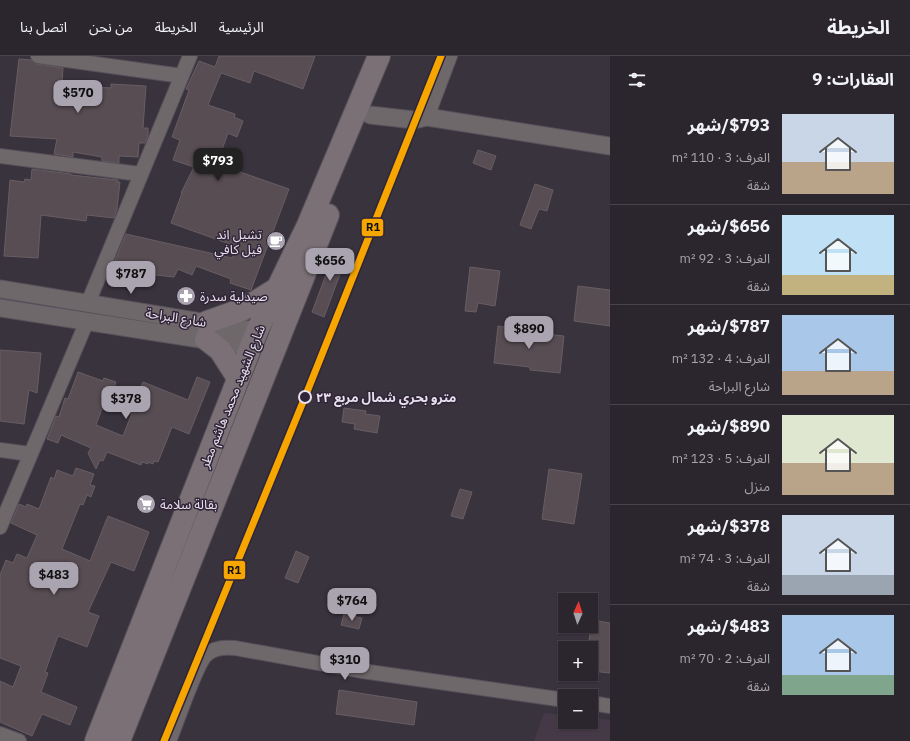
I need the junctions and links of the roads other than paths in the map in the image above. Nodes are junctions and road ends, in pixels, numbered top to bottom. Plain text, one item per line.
1 (38, 56) edge
2 (190, 56) edge
3 (379, 56) edge
4 (395, 56) edge
5 (450, 56) edge
6 (182, 76) junction
7 (370, 114) junction
8 (427, 117) junction
9 (610, 146) edge
10 (0, 156) edge
11 (140, 174) junction
12 (278, 288) junction
13 (0, 289) edge
14 (88, 303) junction
15 (0, 308) edge
16 (87, 321) junction
17 (207, 330) junction
18 (254, 339) junction
19 (238, 378) junction
20 (0, 450) edge
21 (30, 454) junction
22 (0, 527) edge
23 (558, 699) edge
24 (598, 704) edge
25 (610, 706) edge
26 (0, 734) edge
27 (19, 741) edge
28 (96, 741) edge
29 (119, 741) edge
30 (169, 741) edge

1 - 6 street
2 - 6 street
3 - 12 main road, شارع الشهيد محمد هاشم مطر
4 - 7 main road, شارع الشهيد محمد هاشم مطر
5 - 8 street
6 - 11 street
7 - 8 street
7 - 29 main road, شارع الشهيد محمد هاشم مطر
8 - 9 street
10 - 11 street
11 - 14 street
12 - 17 main road
12 - 18 main road, شارع الشهيد محمد هاشم مطر
13 - 14 street, شارع البراحة
14 - 17 street, شارع البراحة
15 - 16 street, شارع البراحة
16 - 17 street, شارع البراحة
16 - 21 street
17 - 18 street, شارع البراحة
17 - 19 main road
18 - 19 main road, شارع الشهيد محمد هاشم مطر
19 - 28 main road, شارع الشهيد محمد هاشم مطر
20 - 21 street
21 - 22 street
23 - 30 street
24 - 25 street
26 - 27 street

